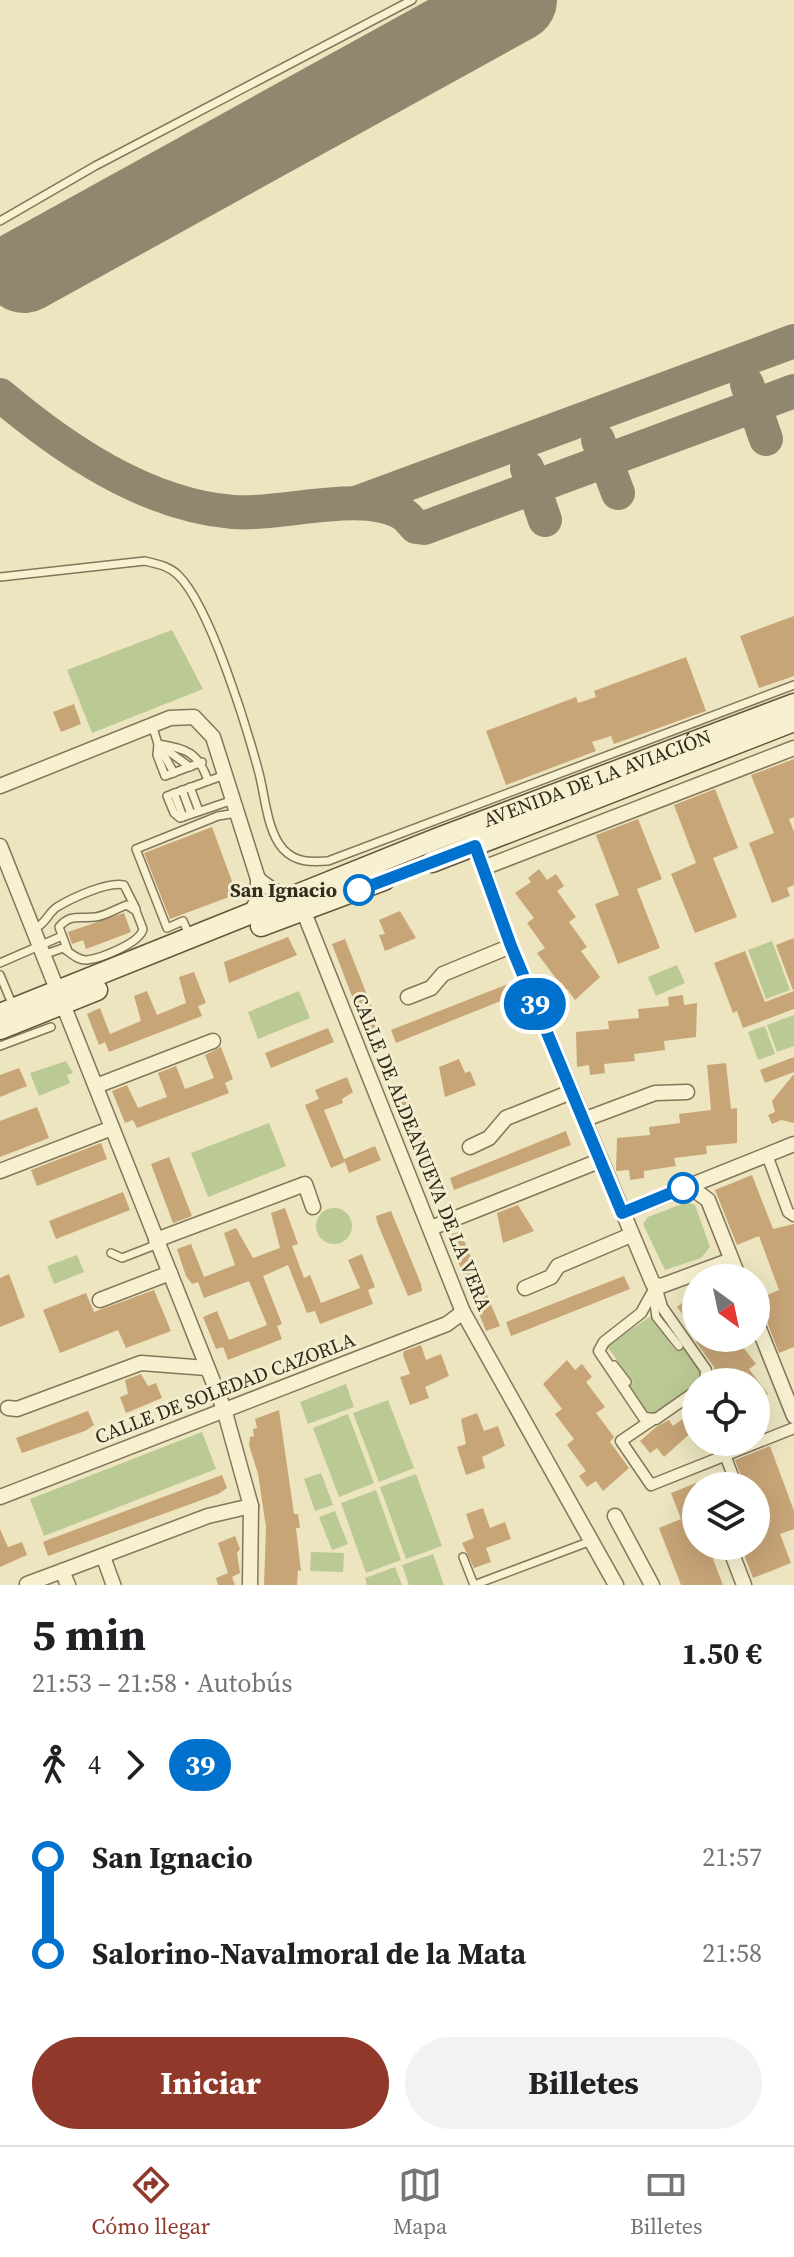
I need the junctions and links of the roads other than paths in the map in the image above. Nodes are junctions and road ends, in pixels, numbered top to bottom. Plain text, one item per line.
1 (412, 0) edge
2 (0, 221) edge
3 (0, 577) edge
4 (794, 685) edge
5 (794, 704) edge
6 (794, 721) edge
7 (152, 725) junction
8 (158, 744) junction
9 (794, 748) edge
10 (202, 762) junction
11 (190, 767) junction
12 (225, 775) junction
13 (208, 781) junction
14 (0, 786) edge
15 (182, 790) junction
16 (235, 806) junction
17 (191, 814) junction
18 (472, 836) junction
19 (0, 846) edge
20 (432, 862) joint
21 (483, 868) junction
22 (258, 879) junction
23 (384, 880) joint
24 (297, 905) junction
25 (136, 911) junction
26 (52, 912) junction
27 (249, 916) junction
28 (33, 930) junction
29 (60, 932) junction
30 (191, 939) junction
31 (511, 946) junction
32 (42, 951) junction
33 (68, 951) junction
34 (0, 963) edge
35 (0, 975) edge
36 (60, 997) junction
37 (408, 997) dead end
38 (7, 1011) edge
39 (51, 1027) dead end
40 (0, 1029) edge
41 (213, 1041) dead end
42 (0, 1046) edge
43 (96, 1086) junction
44 (571, 1092) junction
45 (687, 1092) dead end
46 (583, 1120) junction
47 (112, 1128) junction
48 (794, 1144) edge
49 (470, 1147) dead end
50 (767, 1155) junction
51 (599, 1161) junction
52 (0, 1171) edge
53 (689, 1186) junction
54 (313, 1207) dead end
55 (622, 1213) junction
56 (794, 1216) edge
57 (431, 1228) junction
58 (631, 1235) junction
59 (157, 1242) junction
60 (111, 1253) dead end
61 (731, 1260) junction
62 (733, 1264) edge
63 (170, 1273) junction
64 (525, 1288) dead end
65 (654, 1292) junction
66 (100, 1300) dead end
67 (463, 1312) junction
68 (679, 1346) dead end
69 (768, 1352) edge
70 (207, 1368) junction
71 (705, 1368) edge
72 (794, 1373) edge
73 (779, 1379) junction
74 (627, 1382) dead end
75 (682, 1400) edge
76 (8, 1408) dead end
77 (224, 1409) junction
78 (794, 1416) edge
79 (652, 1420) junction
80 (794, 1428) edge
81 (770, 1437) edge
82 (723, 1456) edge
83 (0, 1497) edge
84 (251, 1506) junction
85 (615, 1516) dead end
86 (591, 1541) junction
87 (103, 1556) junction
88 (463, 1557) dead end
89 (734, 1560) edge
90 (65, 1578) edge
91 (27, 1584) edge
92 (110, 1585) edge
93 (117, 1585) edge
94 (250, 1585) edge
95 (616, 1585) edge
96 (652, 1585) edge
97 (744, 1585) edge

1 - 2 lane
3 - 4 lane
5 - 18 main road, AVENIDA DE LA AVIACIÓN
6 - 18 main road, AVENIDA DE LA AVIACIÓN
7 - 8 lane
7 - 12 street
7 - 14 street
8 - 10 lane
8 - 11 lane
8 - 11 lane
9 - 21 street
10 - 11 lane
10 - 13 lane
12 - 13 lane
12 - 16 street
13 - 15 lane
15 - 17 lane
15 - 17 lane
16 - 17 lane
16 - 22 street
16 - 30 lane
18 - 20 main road, AVENIDA DE LA AVIACIÓN
18 - 21 street
18 - 24 main road, AVENIDA DE LA AVIACIÓN
19 - 28 street
20 - 23 street, AVENIDA DE LA AVIACIÓN
21 - 31 street
22 - 24 street
22 - 27 street
23 - 24 main road, AVENIDA DE LA AVIACIÓN
24 - 27 main road, AVENIDA DE LA AVIACIÓN
24 - 36 main road, AVENIDA DE LA AVIACIÓN
24 - 57 street, CALLE DE ALDEANUEVA DE LA VERA
25 - 26 lane
25 - 29 lane
25 - 33 lane
26 - 28 lane
26 - 29 lane
27 - 30 main road, AVENIDA DE LA AVIACIÓN
28 - 32 street
29 - 32 lane
29 - 33 lane
30 - 36 main road, AVENIDA DE LA AVIACIÓN
31 - 37 street
31 - 44 street
32 - 33 lane
32 - 34 lane
32 - 36 street
35 - 38 lane
36 - 38 main road, AVENIDA DE LA AVIACIÓN
36 - 40 main road, AVENIDA DE LA AVIACIÓN
36 - 43 street
39 - 42 lane
41 - 43 street
43 - 47 street
44 - 46 street
44 - 49 street
45 - 46 street
46 - 51 street
47 - 52 street
47 - 59 street
48 - 50 street
50 - 53 street
50 - 56 street
51 - 55 street
51 - 57 street
53 - 55 street
53 - 61 street
54 - 59 street
55 - 58 street
57 - 67 street, CALLE DE ALDEANUEVA DE LA VERA
58 - 64 street
58 - 65 street
59 - 60 lane
59 - 63 street
61 - 62 street
61 - 65 street
63 - 66 street
63 - 70 street
65 - 68 lane
65 - 71 street
65 - 74 lane
65 - 79 street
67 - 77 street, CALLE DE SOLEDAD CAZORLA
67 - 86 street, CALLE DE ALDEANUEVA DE LA VERA
69 - 73 street
70 - 76 street
70 - 77 street
72 - 73 street
73 - 78 street
75 - 79 street
77 - 83 street, CALLE DE SOLEDAD CAZORLA
77 - 84 street
79 - 82 street
80 - 81 street
84 - 87 street
84 - 94 street
85 - 96 street
86 - 88 lane
86 - 95 street, CALLE DE ALDEANUEVA DE LA VERA
87 - 90 street
87 - 92 lane
87 - 93 lane
89 - 97 street
90 - 91 street

